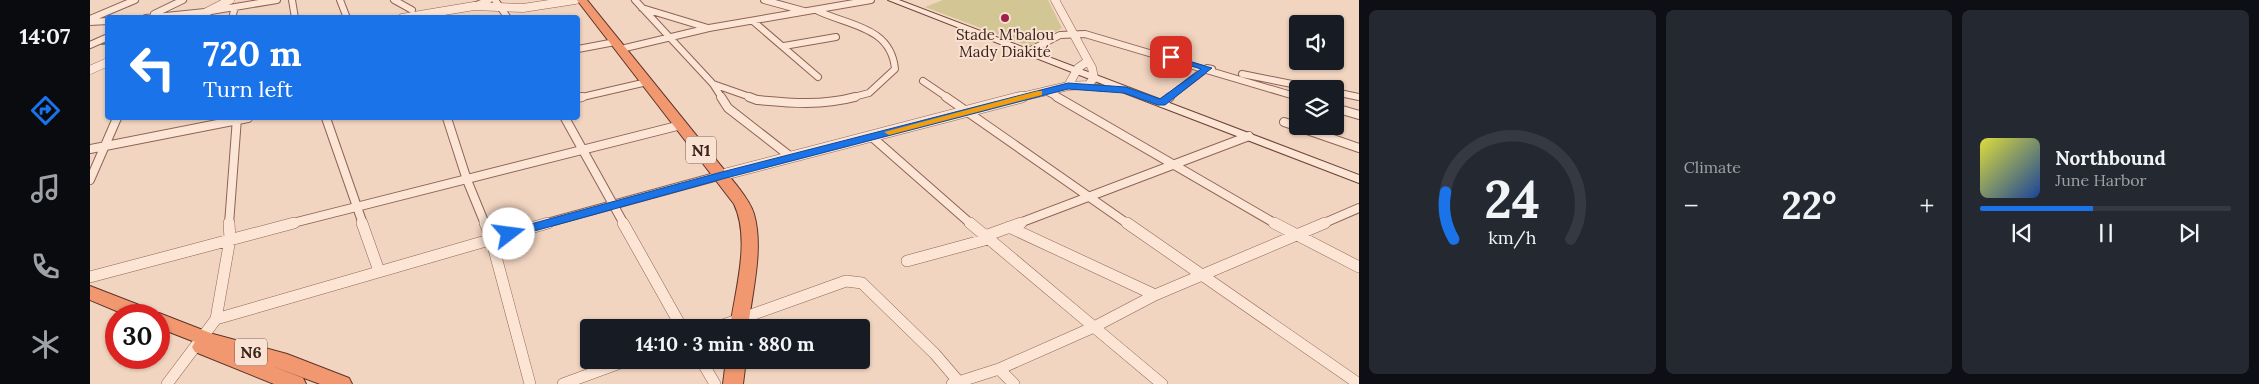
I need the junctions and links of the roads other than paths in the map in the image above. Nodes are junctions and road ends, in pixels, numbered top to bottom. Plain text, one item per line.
1 (135, 0) edge
2 (183, 0) edge
3 (230, 0) edge
4 (277, 0) edge
5 (292, 0) edge
6 (340, 0) edge
7 (394, 0) edge
8 (409, 0) edge
9 (489, 0) edge
10 (575, 0) edge
11 (582, 0) edge
12 (635, 0) edge
13 (764, 0) edge
14 (794, 0) edge
15 (871, 0) edge
16 (892, 0) edge
17 (899, 0) edge
18 (1055, 0) edge
19 (771, 1) edge
20 (497, 3) edge
21 (782, 5) junction
22 (474, 6) junction
23 (235, 7) junction
24 (642, 8) junction
25 (818, 11) junction
26 (205, 12) junction
27 (808, 12) junction
28 (413, 14) edge
29 (151, 15) edge
30 (170, 15) edge
31 (200, 15) edge
32 (233, 15) edge
33 (295, 15) edge
34 (346, 15) edge
35 (506, 15) edge
36 (90, 21) edge
37 (105, 21) edge
38 (754, 22) junction
39 (708, 28) junction
40 (1073, 31) junction
41 (668, 37) junction
42 (836, 37) dead end
43 (105, 38) edge
44 (105, 43) edge
45 (91, 45) edge
46 (618, 45) junction
47 (784, 46) junction
48 (580, 49) edge
49 (1029, 51) junction
50 (1088, 61) junction
51 (105, 63) edge
52 (105, 68) edge
53 (1207, 68) junction
54 (90, 70) edge
55 (1077, 70) junction
56 (1094, 76) junction
57 (818, 77) dead end
58 (924, 81) dead end
59 (647, 82) junction
60 (713, 84) junction
61 (1289, 84) edge
62 (1068, 86) junction
63 (1085, 86) junction
64 (1129, 90) junction
65 (1046, 92) junction
66 (1289, 94) edge
67 (1344, 94) edge
68 (1359, 97) edge
69 (580, 98) edge
70 (1164, 102) junction
71 (965, 111) junction
72 (1344, 111) edge
73 (1359, 115) edge
74 (116, 120) edge
75 (232, 120) edge
76 (237, 120) edge
77 (327, 120) edge
78 (448, 120) edge
79 (566, 120) edge
80 (1284, 122) dead end
81 (681, 125) junction
82 (1249, 136) junction
83 (872, 137) junction
84 (105, 146) junction
85 (1359, 148) edge
86 (90, 149) edge
87 (581, 149) junction
88 (791, 158) junction
89 (1172, 164) junction
90 (1359, 174) edge
91 (722, 175) junction
92 (1359, 179) edge
93 (90, 180) edge
94 (467, 180) junction
95 (1089, 197) junction
96 (356, 206) junction
97 (616, 206) junction
98 (1359, 208) edge
99 (1009, 227) junction
100 (1296, 235) junction
101 (987, 237) junction
102 (491, 238) junction
103 (230, 239) junction
104 (907, 261) dead end
105 (1359, 267) edge
106 (379, 272) junction
107 (1201, 274) junction
108 (90, 278) edge
109 (90, 293) edge
110 (1155, 295) junction
111 (90, 302) edge
112 (118, 304) edge
113 (105, 308) edge
114 (216, 319) junction
115 (677, 319) edge
116 (739, 319) edge
117 (749, 319) edge
118 (170, 326) edge
119 (1094, 327) junction
120 (170, 332) edge
121 (201, 342) junction
122 (604, 369) edge
123 (707, 369) edge
124 (735, 369) edge
125 (999, 369) junction
126 (270, 379) edge
127 (955, 383) edge
128 (167, 384) edge
129 (296, 384) edge
130 (342, 384) edge
131 (530, 384) edge
132 (563, 384) edge
133 (716, 384) edge
134 (733, 384) edge
135 (1014, 384) edge
136 (1162, 384) edge
137 (1359, 384) edge

1 - 36 street
2 - 29 street
3 - 26 street
4 - 23 street
5 - 33 street
6 - 34 street
7 - 28 street
8 - 28 street
9 - 22 street
10 - 20 street
11 - 46 highway, N1
12 - 24 street
13 - 19 street
14 - 21 street
15 - 25 street
16 - 49 main road
17 - 49 main road
18 - 40 street
19 - 21 street
20 - 22 street
20 - 35 street
21 - 27 street
22 - 28 street
23 - 26 street
23 - 32 street
24 - 39 street
24 - 41 street
25 - 27 street
25 - 60 street
26 - 30 street
26 - 31 street
27 - 38 street
36 - 37 street
38 - 39 street
38 - 47 street
39 - 41 street
40 - 49 street
40 - 50 street
40 - 53 street
41 - 46 street
41 - 60 street
42 - 47 street
43 - 45 street
44 - 45 street
46 - 48 street
46 - 59 highway, N1
47 - 57 street
49 - 55 main road
50 - 55 street
50 - 56 street
51 - 54 street
52 - 54 street
53 - 61 street
53 - 66 street
53 - 70 street
55 - 56 main road
55 - 62 street
56 - 63 street
56 - 64 main road
58 - 71 street
59 - 69 street
59 - 81 highway, N1
60 - 88 street
62 - 63 street
62 - 65 street
63 - 64 main road
64 - 70 main road
65 - 71 street
65 - 89 street
67 - 68 street
70 - 82 main road
70 - 90 main road
71 - 83 street
71 - 95 street
72 - 73 street
74 - 84 street
75 - 84 street
76 - 103 street
77 - 96 street
78 - 94 street
79 - 87 street
80 - 85 street
81 - 87 street
81 - 91 highway, N1
82 - 89 street
82 - 92 main road
83 - 88 street
83 - 101 street
84 - 86 street
84 - 93 street
87 - 94 street
87 - 97 street
88 - 91 street
89 - 95 street
89 - 100 street
91 - 97 street
91 - 116 highway, N1
94 - 96 street
94 - 102 street
95 - 99 street
95 - 107 street
96 - 103 street
96 - 106 street
97 - 102 street
97 - 115 street
98 - 100 street
99 - 101 street
99 - 110 street
100 - 105 street
100 - 107 street
101 - 104 street
101 - 119 street
102 - 106 street
102 - 131 street
103 - 108 street
103 - 114 street
106 - 114 street
107 - 110 street
107 - 137 street
109 - 112 highway
110 - 119 street
111 - 113 highway
114 - 121 street
117 - 127 street
118 - 121 highway, N6
119 - 125 street
119 - 136 street
120 - 121 highway, N6
121 - 126 highway, N6
121 - 128 street
121 - 130 highway, N6
122 - 132 street
123 - 133 street
124 - 134 highway
125 - 127 street
125 - 135 street
126 - 129 highway, N6

